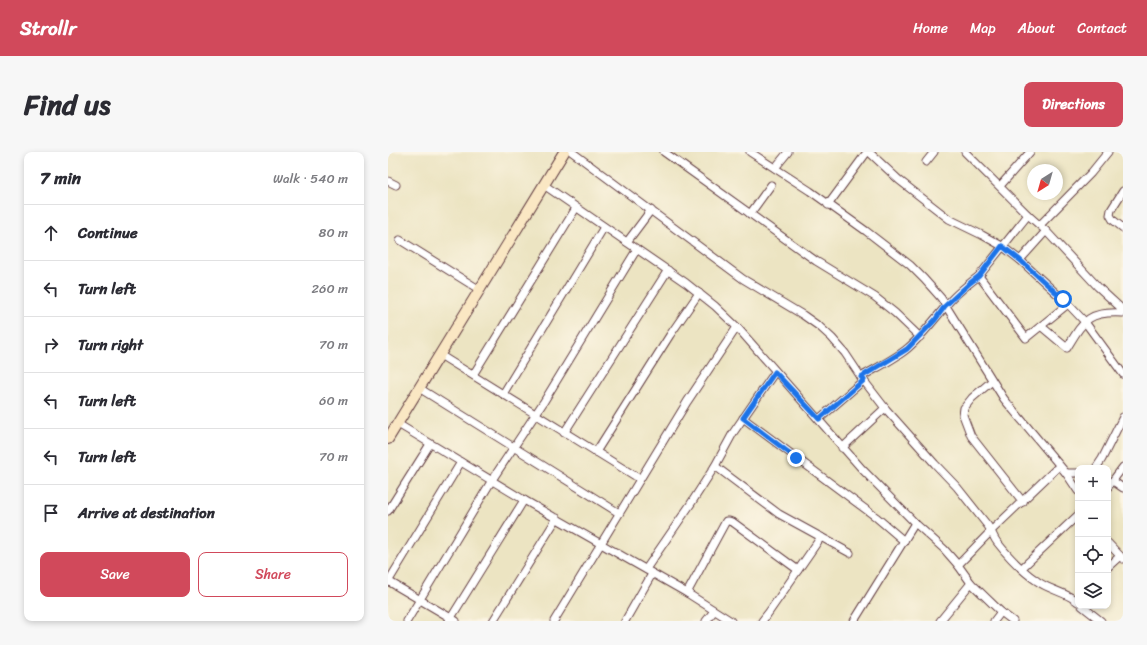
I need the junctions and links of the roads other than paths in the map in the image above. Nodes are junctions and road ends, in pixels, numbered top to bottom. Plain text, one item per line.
1 (564, 152) edge
2 (572, 152) edge
3 (664, 152) edge
4 (750, 152) edge
5 (788, 152) edge
6 (868, 152) edge
7 (934, 152) edge
8 (966, 152) edge
9 (1030, 152) edge
10 (1108, 152) edge
11 (926, 162) dead end
12 (775, 168) junction
13 (388, 181) edge
14 (544, 185) junction
15 (771, 185) dead end
16 (396, 186) dead end
17 (1000, 186) junction
18 (1123, 191) edge
19 (828, 205) junction
20 (576, 208) junction
21 (651, 210) junction
22 (750, 214) junction
23 (1028, 215) junction
24 (1040, 225) junction
25 (604, 227) junction
26 (1123, 228) edge
27 (1046, 231) junction
28 (400, 240) dead end
29 (627, 242) junction
30 (1002, 246) junction
31 (637, 249) junction
32 (1020, 260) junction
33 (668, 270) junction
34 (979, 276) junction
35 (480, 290) junction
36 (699, 293) junction
37 (1068, 304) junction
38 (945, 306) junction
39 (1123, 312) edge
40 (1085, 322) junction
41 (737, 327) junction
42 (1042, 327) junction
43 (920, 337) junction
44 (440, 355) junction
45 (775, 372) junction
46 (1123, 374) edge
47 (473, 375) junction
48 (863, 378) junction
49 (992, 381) junction
50 (419, 388) junction
51 (503, 394) junction
52 (885, 408) junction
53 (536, 414) junction
54 (1123, 417) edge
55 (743, 418) junction
56 (819, 419) junction
57 (398, 424) junction
58 (564, 433) junction
59 (388, 439) edge
60 (430, 444) junction
61 (514, 448) junction
62 (842, 448) junction
63 (596, 452) junction
64 (461, 462) junction
65 (1099, 465) edge
66 (715, 466) junction
67 (1059, 466) junction
68 (1123, 467) edge
69 (1066, 473) junction
70 (1075, 474) edge
71 (492, 480) junction
72 (640, 480) junction
73 (1113, 481) junction
74 (1111, 483) edge
75 (1075, 486) edge
76 (1123, 488) edge
77 (524, 500) junction
78 (1023, 502) junction
79 (388, 510) edge
80 (619, 513) junction
81 (557, 518) junction
82 (1075, 518) edge
83 (915, 523) junction
84 (992, 530) junction
85 (822, 537) junction
86 (904, 541) junction
87 (600, 544) junction
88 (1111, 546) edge
89 (850, 553) dead end
90 (1122, 557) edge
91 (958, 565) junction
92 (1111, 565) edge
93 (1022, 568) junction
94 (646, 569) junction
95 (798, 570) junction
96 (652, 574) junction
97 (388, 581) edge
98 (971, 583) junction
99 (687, 593) junction
100 (1075, 598) edge
101 (420, 600) junction
102 (1086, 609) edge
103 (714, 610) junction
104 (1001, 612) junction
105 (452, 620) edge
106 (407, 621) edge
107 (493, 621) edge
108 (554, 621) edge
109 (625, 621) edge
110 (706, 621) edge
111 (731, 621) edge
112 (762, 621) edge
113 (854, 621) edge
114 (940, 621) edge
115 (994, 621) edge
116 (1013, 621) edge
117 (1101, 621) edge

1 - 14 street
2 - 21 street
3 - 22 street
4 - 12 street
5 - 12 street
6 - 19 street
6 - 30 street
7 - 11 street
8 - 17 street
9 - 17 street
10 - 24 street
12 - 19 street
13 - 16 street
14 - 20 street
14 - 35 street
15 - 22 street
17 - 23 street
18 - 26 street
19 - 38 street
20 - 25 street
20 - 47 street
21 - 29 street
21 - 48 street
22 - 43 street
23 - 24 street
23 - 30 street
24 - 27 street
25 - 29 street
25 - 51 street
27 - 32 street
27 - 39 street
28 - 35 street
29 - 31 street
30 - 32 street
30 - 34 street
31 - 33 street
31 - 53 street
32 - 37 street
33 - 36 street
33 - 58 street
34 - 38 street
34 - 42 street
35 - 44 street
36 - 41 street
36 - 63 street
37 - 40 street
37 - 42 street
38 - 43 street
38 - 49 street
39 - 40 street
40 - 42 street
40 - 46 street
41 - 45 street
41 - 72 street
43 - 48 street
44 - 47 street
44 - 50 street
45 - 55 street
45 - 56 street
47 - 51 street
48 - 52 street
48 - 56 street
49 - 67 street
49 - 78 street
50 - 57 street
50 - 61 street
51 - 53 street
52 - 62 street
52 - 84 street
53 - 58 street
53 - 61 street
54 - 65 street
55 - 66 street
55 - 86 street
56 - 62 street
57 - 59 street
57 - 60 street
58 - 63 street
60 - 64 street
60 - 79 street
61 - 71 street
61 - 80 street
62 - 83 street
63 - 72 street
64 - 71 street
64 - 97 street
66 - 85 street
66 - 94 street
67 - 69 street
67 - 78 street
68 - 73 street
69 - 70 street
69 - 75 street
71 - 77 street
71 - 101 street
72 - 80 street
73 - 74 street
73 - 76 street
77 - 81 street
77 - 105 street
78 - 84 street
80 - 87 street
81 - 87 street
81 - 107 street
82 - 93 street
83 - 86 street
83 - 91 street
84 - 91 street
84 - 93 street
85 - 89 street
85 - 95 street
86 - 113 street
87 - 94 street
87 - 108 street
88 - 90 street
90 - 92 street
91 - 98 street
93 - 100 street
94 - 96 street
95 - 99 street
95 - 112 street
96 - 99 street
96 - 109 street
97 - 101 street
98 - 104 street
98 - 114 street
99 - 103 street
101 - 105 street
101 - 106 street
102 - 117 street
103 - 110 street
103 - 111 street
104 - 115 street
104 - 116 street

